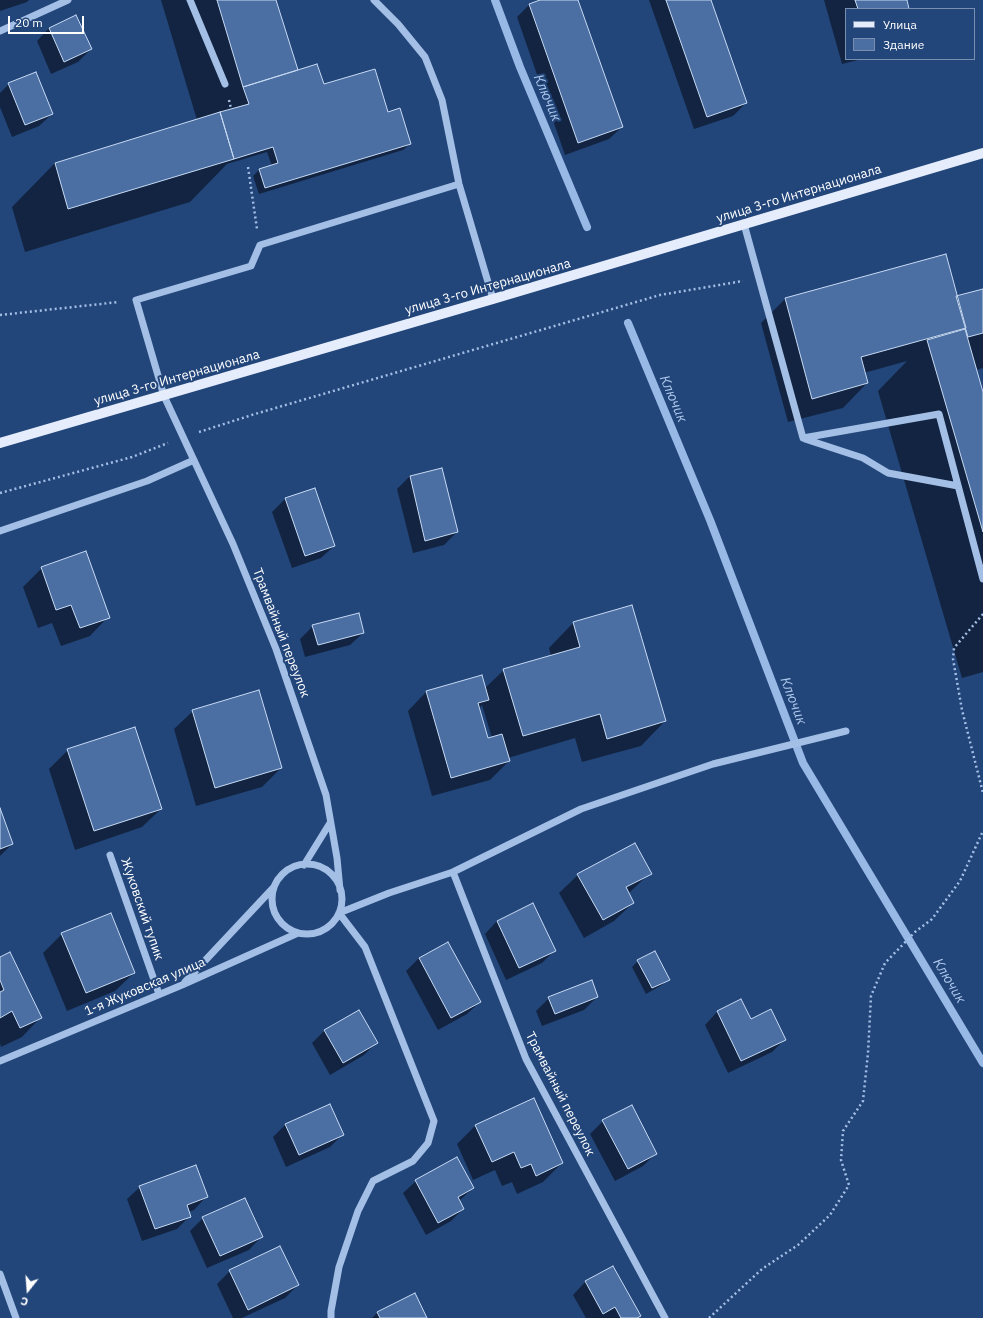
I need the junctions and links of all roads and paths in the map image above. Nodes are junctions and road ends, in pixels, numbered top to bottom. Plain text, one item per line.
1 (68, 0) edge
2 (190, 0) edge
3 (374, 0) edge
4 (0, 31) edge
5 (225, 84) dead end
6 (983, 153) edge
7 (248, 167) dead end
8 (459, 184) junction
9 (744, 224) junction
10 (260, 245) junction
11 (759, 278) junction
12 (493, 299) junction
13 (136, 300) junction
14 (0, 315) edge
15 (164, 396) junction
16 (184, 438) junction
17 (803, 438) junction
18 (0, 443) edge
19 (194, 460) junction
20 (958, 486) junction
21 (0, 494) edge
22 (0, 530) edge
23 (983, 579) edge
24 (983, 614) edge
25 (846, 731) dead end
26 (983, 793) edge
27 (330, 823) junction
28 (983, 831) edge
29 (110, 855) dead end
30 (304, 865) junction
31 (453, 872) junction
32 (274, 887) junction
33 (340, 890) junction
34 (339, 913) junction
35 (298, 933) junction
36 (182, 985) junction
37 (159, 994) junction
38 (0, 1061) edge
39 (0, 1274) edge
40 (16, 1318) edge
41 (331, 1318) edge
42 (665, 1318) edge
43 (709, 1318) edge

1 - 4 street
2 - 5 street
3 - 8 street
6 - 9 main road, улица 3-го Интернационала
7 - 10 path
8 - 10 street
8 - 12 street
9 - 11 street
9 - 12 main road, улица 3-го Интернационала
10 - 13 street
11 - 16 path
11 - 17 street
12 - 15 main road, улица 3-го Интернационала
13 - 14 path
13 - 15 street, Трамвайный переулок
15 - 16 street, Трамвайный переулок
15 - 18 main road, улица 3-го Интернационала
16 - 19 street, Трамвайный переулок
16 - 21 path
17 - 20 street
17 - 20 street
19 - 22 street
19 - 27 street, Трамвайный переулок
20 - 23 street
24 - 26 path
25 - 31 street
27 - 30 street
27 - 33 street, Трамвайный переулок
28 - 43 path
29 - 37 street, Жуковский тупик
30 - 32 street
30 - 33 street
31 - 34 street
31 - 42 street, Трамвайный переулок
32 - 35 street
32 - 36 street
33 - 34 street
34 - 35 street
34 - 41 street
35 - 36 street, 1-я Жуковская улица
36 - 37 street, 1-я Жуковская улица
37 - 38 street, 1-я Жуковская улица
39 - 40 street

